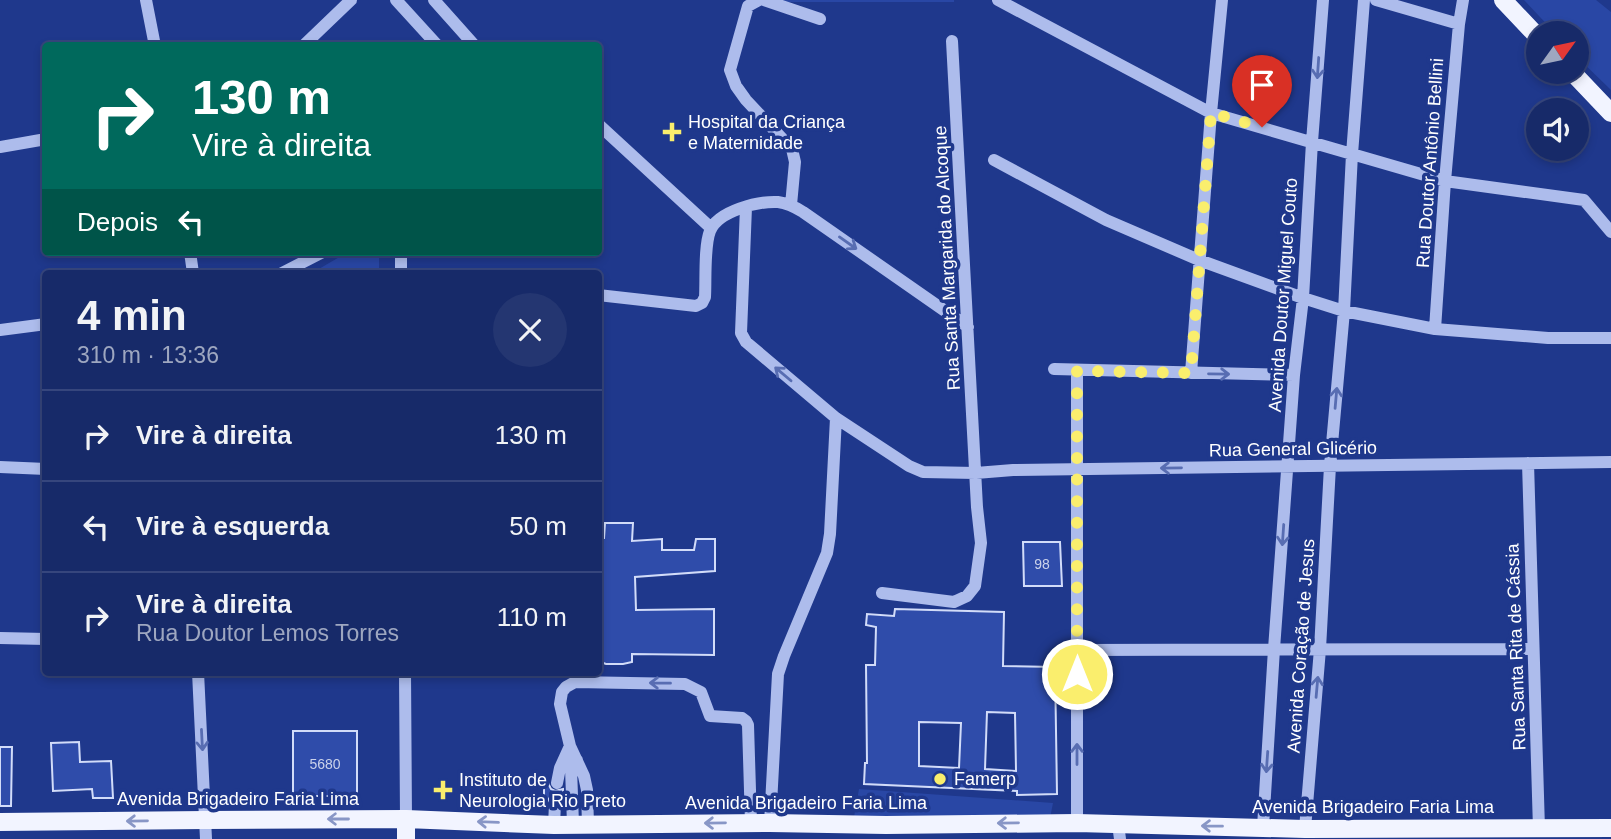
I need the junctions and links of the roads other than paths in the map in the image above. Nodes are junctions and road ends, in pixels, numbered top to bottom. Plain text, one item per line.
1 (146, 0) edge
2 (351, 0) edge
3 (396, 0) edge
4 (434, 0) edge
5 (759, 0) edge
6 (764, 0) edge
7 (998, 0) edge
8 (1222, 0) edge
9 (1323, 0) edge
10 (1364, 0) edge
11 (1376, 0) edge
12 (1463, 0) edge
13 (1503, 0) edge
14 (820, 19) dead end
15 (1459, 24) junction
16 (1526, 24) edge
17 (952, 41) dead end
18 (154, 42) edge
19 (307, 42) edge
20 (434, 42) edge
21 (471, 42) edge
22 (1583, 84) edge
23 (1211, 113) junction
24 (1611, 113) edge
25 (602, 128) edge
26 (42, 140) edge
27 (1312, 142) junction
28 (0, 147) edge
29 (1352, 153) junction
30 (994, 160) dead end
31 (1445, 181) junction
32 (792, 205) junction
33 (746, 207) junction
34 (711, 228) junction
35 (1611, 232) edge
36 (315, 256) edge
37 (1199, 260) junction
38 (288, 270) edge
39 (602, 295) edge
40 (1303, 298) junction
41 (1344, 311) junction
42 (42, 325) edge
43 (968, 327) junction
44 (1435, 329) junction
45 (0, 330) edge
46 (1611, 338) edge
47 (1054, 369) dead end
48 (1077, 371) junction
49 (1191, 373) junction
50 (1294, 375) junction
51 (836, 418) junction
52 (1611, 462) edge
53 (1528, 463) junction
54 (1330, 466) junction
55 (0, 467) edge
56 (1288, 467) junction
57 (42, 469) edge
58 (1077, 470) junction
59 (976, 472) junction
60 (882, 593) dead end
61 (0, 638) edge
62 (42, 639) edge
63 (1274, 649) junction
64 (1320, 649) junction
65 (1533, 649) junction
66 (1077, 650) junction
67 (198, 676) edge
68 (405, 676) edge
69 (570, 746) junction
70 (557, 783) tunnel mouth
71 (555, 804) tunnel mouth
72 (406, 819) junction
73 (205, 820) junction
74 (751, 823) junction
75 (770, 823) junction
76 (1077, 823) junction
77 (581, 824) junction
78 (554, 825) junction
79 (1263, 827) junction
80 (5, 828) edge
81 (1611, 828) edge
82 (1305, 829) junction
83 (1539, 829) junction
84 (857, 832) edge
85 (1119, 832) edge
86 (1451, 834) edge
87 (206, 839) edge
88 (406, 839) edge

1 - 18 street
2 - 19 street
3 - 20 street
4 - 21 street
5 - 32 street
6 - 14 street
7 - 23 street
8 - 23 street
9 -> 27 street, Avenida Doutor Miguel Couto
10 - 29 street
11 - 15 street
12 - 15 street, Rua Doutor Antônio Bellini
13 - 16 main road
15 - 31 street, Rua Doutor Antônio Bellini
17 - 43 street, Rua Santa Margarida do Alcoque
22 - 24 main road
23 - 27 street
23 - 37 street
25 - 34 street
26 - 28 street
27 - 29 street
27 - 40 street, Avenida Doutor Miguel Couto
29 - 31 street
29 - 41 street
30 - 37 street
31 - 35 street
31 - 44 street, Rua Doutor Antônio Bellini
32 - 33 street
32 -> 43 street
33 - 34 street
51 -> 33 street, Rua General Glicério
34 - 39 street
36 - 38 street
37 - 40 street
37 - 49 street
40 - 41 street
40 - 50 street, Avenida Doutor Miguel Couto
41 - 44 street
54 -> 41 street
42 - 45 street
43 - 59 street, Rua Santa Margarida do Alcoque
44 - 46 street
47 - 48 street
48 - 49 street
48 - 58 street
49 -> 50 street
50 - 56 street, Avenida Doutor Miguel Couto
51 - 59 street, Rua General Glicério
51 - 75 street
52 - 53 street, Rua General Glicério
53 - 54 street, Rua General Glicério
53 - 65 street, Rua Santa Rita de Cássia
54 - 56 street, Rua General Glicério
54 - 64 street, Avenida Coração de Jesus
55 - 57 street
56 -> 58 street, Rua General Glicério
56 -> 63 street, Avenida Coração de Jesus
58 - 59 street, Rua General Glicério
58 - 66 street
59 - 60 street, Rua Santa Margarida do Alcoque
61 - 62 street
63 - 64 street
63 - 66 street
63 -> 79 street, Avenida Coração de Jesus
64 - 65 street
82 -> 64 street, Avenida Coração de Jesus
65 - 83 street, Rua Santa Rita de Cássia
76 -> 66 street
67 -> 73 street
68 - 72 street
69 - 70 street
74 -> 69 street
69 - 77 street
71 - 78 street
72 -> 73 main road, Avenida Brigadeiro Faria Lima
78 -> 72 main road, Avenida Brigadeiro Faria Lima
72 - 88 main road
73 -> 80 main road, Avenida Brigadeiro Faria Lima
73 - 87 street
74 - 75 main road, Avenida Brigadeiro Faria Lima
74 -> 77 main road, Avenida Brigadeiro Faria Lima
75 - 84 main road, Avenida Brigadeiro Faria Lima
76 -> 84 main road, Avenida Brigadeiro Faria Lima
76 - 85 main road, Avenida Brigadeiro Faria Lima
77 - 78 main road, Avenida Brigadeiro Faria Lima
79 - 82 main road, Avenida Brigadeiro Faria Lima
79 -> 85 main road, Avenida Brigadeiro Faria Lima
81 - 83 main road, Avenida Brigadeiro Faria Lima
82 - 86 main road, Avenida Brigadeiro Faria Lima
83 - 86 main road, Avenida Brigadeiro Faria Lima

